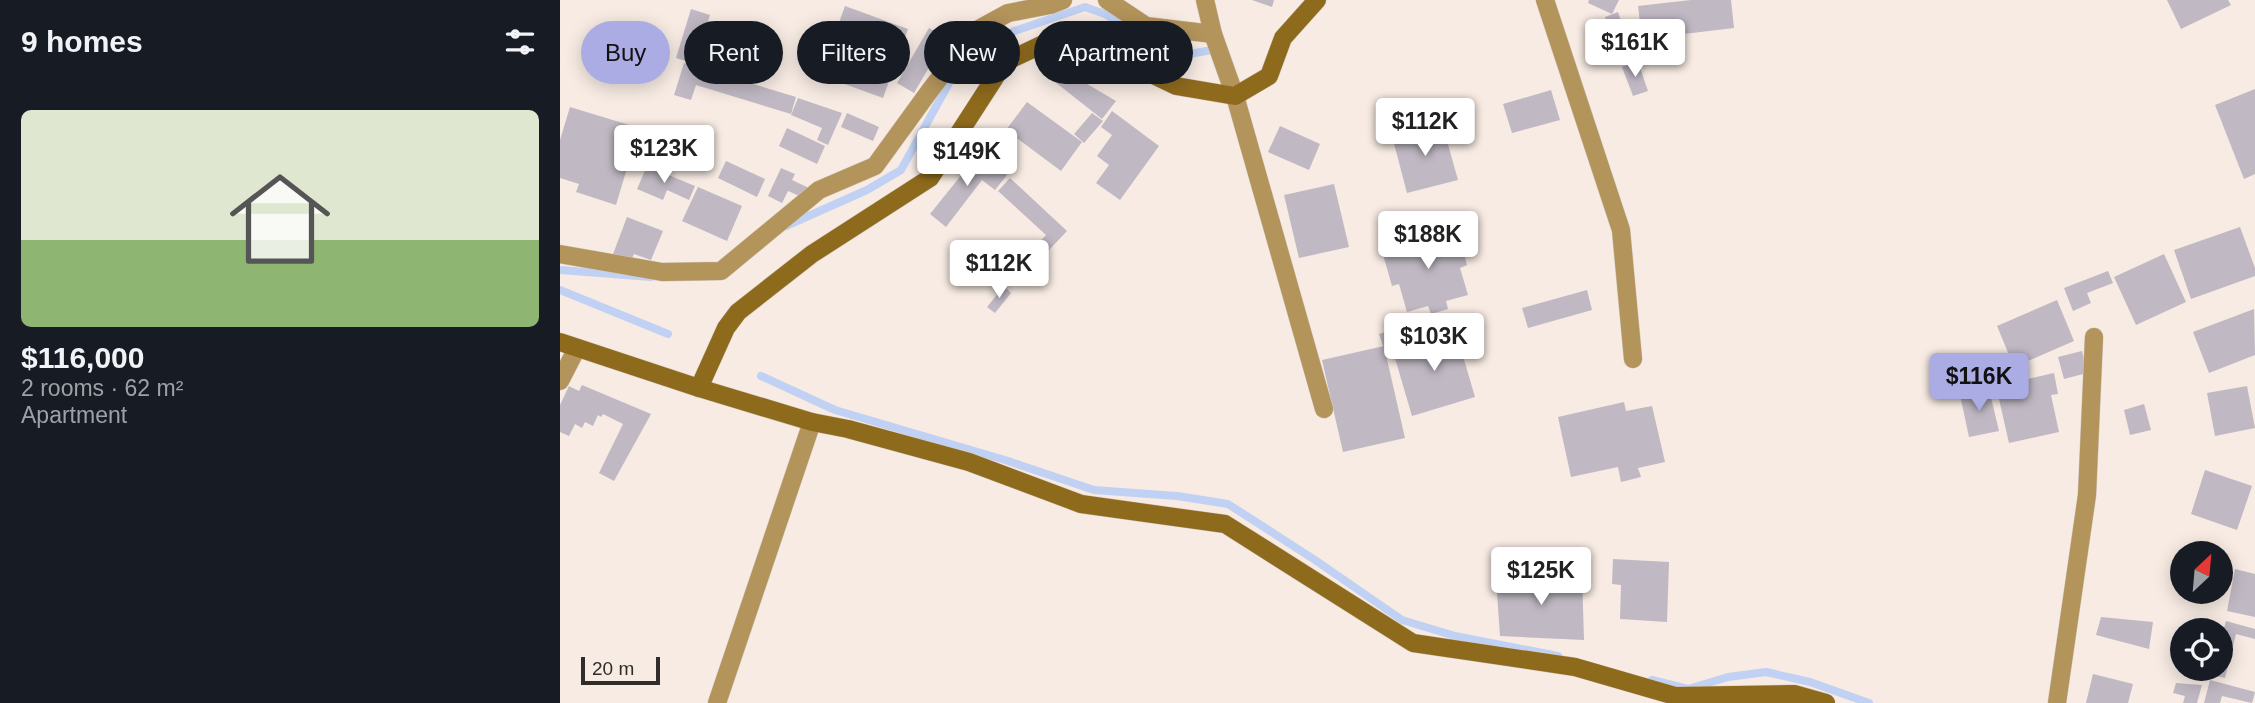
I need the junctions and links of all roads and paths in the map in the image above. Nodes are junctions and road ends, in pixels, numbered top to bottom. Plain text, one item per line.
1 (1063, 0) edge
2 (1107, 0) edge
3 (1205, 0) edge
4 (1317, 0) edge
5 (1545, 0) edge
6 (1008, 6) edge
7 (1213, 34) junction
8 (1235, 96) junction
9 (560, 254) edge
10 (2094, 337) dead end
11 (568, 345) edge
12 (1633, 359) dead end
13 (560, 381) edge
14 (699, 388) junction
15 (1324, 409) dead end
16 (813, 422) junction
17 (717, 703) edge
18 (1826, 703) edge
19 (2057, 703) edge

1 - 6 street
2 - 7 street
3 - 7 street
4 - 8 street
5 - 12 street
6 - 9 street
7 - 8 street
8 - 14 street
8 - 15 street
10 - 19 street
11 - 13 street
11 - 14 street
14 - 16 street
16 - 17 street
16 - 18 street

